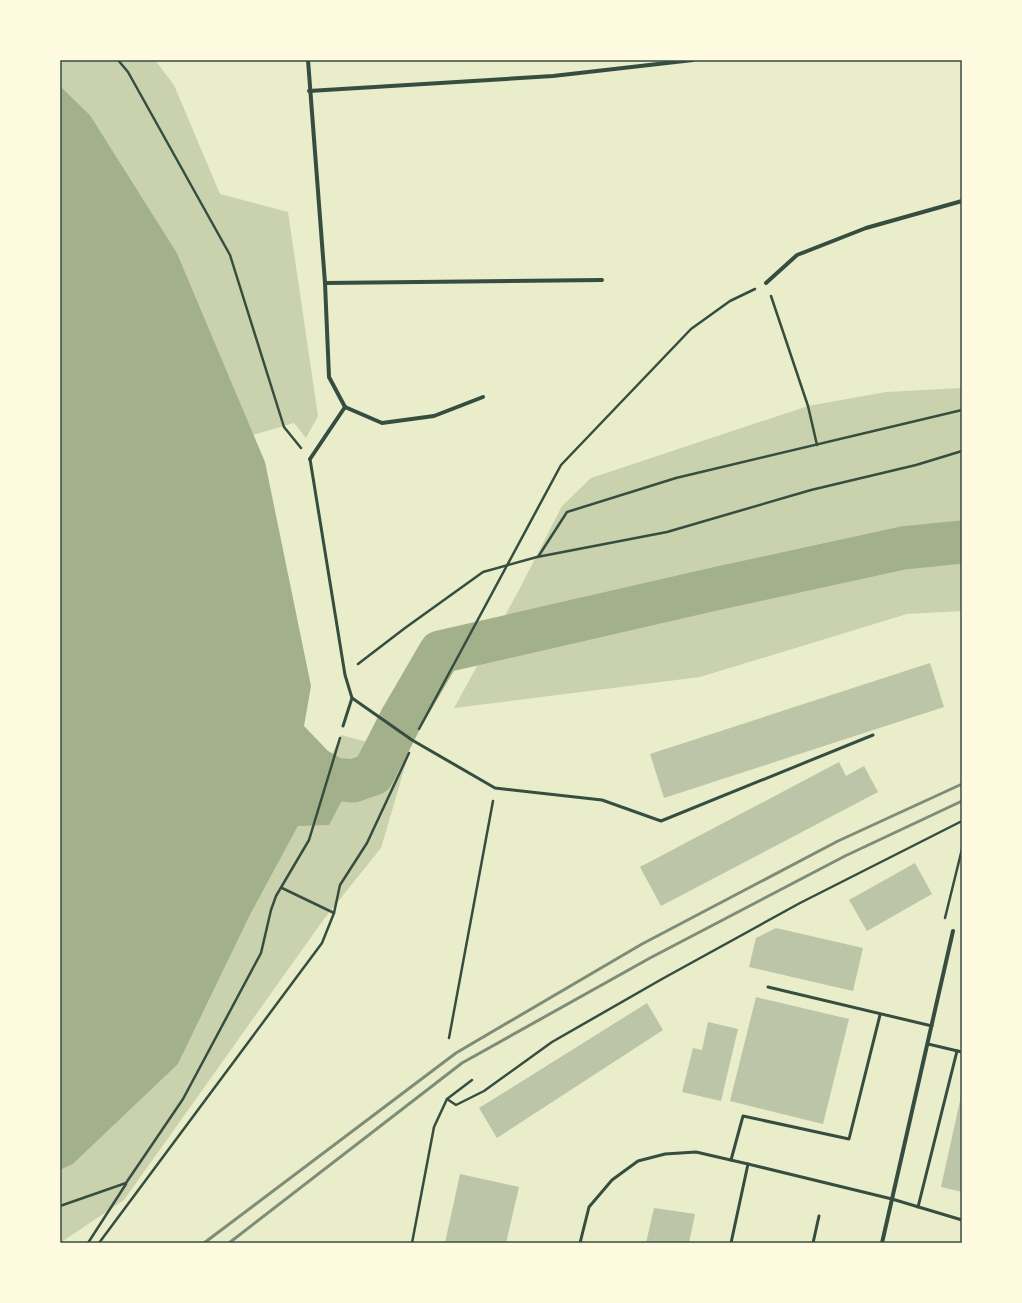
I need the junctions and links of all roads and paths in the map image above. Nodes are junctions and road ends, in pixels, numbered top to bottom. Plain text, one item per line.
1 (118, 60) edge
2 (308, 60) edge
3 (693, 60) edge
4 (309, 91) junction
5 (962, 201) edge
6 (602, 280) dead end
7 (325, 283) junction
8 (766, 283) junction
9 (483, 397) dead end
10 (345, 407) junction
11 (962, 410) edge
12 (817, 445) junction
13 (962, 451) edge
14 (310, 459) junction
15 (537, 557) junction
16 (345, 674) junction
17 (352, 698) junction
18 (344, 726) joint
19 (874, 736) dead end
20 (412, 740) junction
21 (495, 788) junction
22 (962, 820) edge
23 (962, 848) edge
24 (282, 888) junction
25 (334, 913) junction
26 (945, 920) dead end
27 (953, 931) dead end
28 (768, 987) dead end
29 (880, 1015) junction
30 (932, 1026) junction
31 (449, 1038) dead end
32 (928, 1044) junction
33 (957, 1051) junction
34 (962, 1052) edge
35 (472, 1080) dead end
36 (447, 1099) junction
37 (731, 1160) junction
38 (748, 1164) junction
39 (126, 1183) junction
40 (892, 1199) junction
41 (60, 1206) edge
42 (918, 1207) junction
43 (819, 1216) dead end
44 (962, 1220) edge
45 (88, 1243) edge
46 (99, 1243) edge
47 (412, 1243) edge
48 (580, 1243) edge
49 (731, 1243) edge
50 (814, 1243) edge
51 (882, 1243) edge

1 - 14 path
2 - 4 street
3 - 4 street
4 - 7 street
5 - 8 street
6 - 7 street
7 - 10 street
8 - 12 path
8 - 20 path
9 - 10 street
10 - 14 street
11 - 12 path
12 - 15 path
13 - 15 path
14 - 16 lane
15 - 16 path
16 - 17 lane
17 - 18 lane
17 - 20 lane
18 - 24 path
19 - 21 lane
20 - 21 lane
20 - 25 path
21 - 31 path
22 - 36 path
23 - 26 path
24 - 25 path
24 - 39 path
25 - 46 path
27 - 30 street
28 - 29 lane
29 - 30 lane
29 - 37 lane
30 - 32 street
32 - 33 lane
32 - 40 street
33 - 34 lane
33 - 42 lane
35 - 36 path
36 - 47 path
37 - 38 lane
37 - 48 lane
38 - 40 lane
38 - 49 lane
39 - 41 path
39 - 45 path
40 - 42 lane
40 - 51 street
42 - 44 lane
43 - 50 lane

